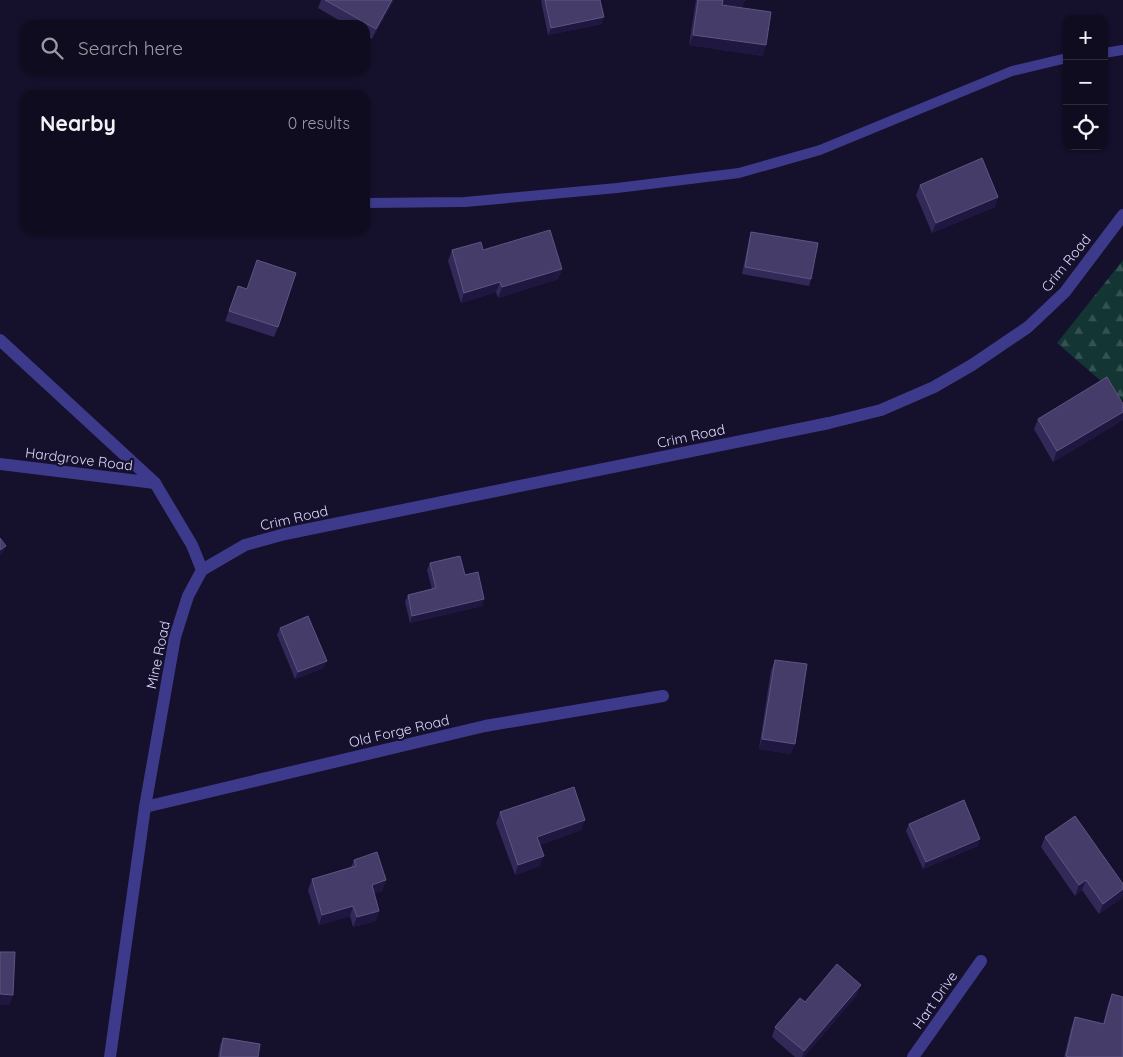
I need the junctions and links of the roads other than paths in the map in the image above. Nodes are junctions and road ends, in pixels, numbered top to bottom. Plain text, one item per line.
1 (1123, 50) edge
2 (1108, 52) edge
3 (1063, 59) edge
4 (370, 203) edge
5 (1123, 216) edge
6 (0, 340) edge
7 (0, 464) edge
8 (155, 483) junction
9 (202, 570) junction
10 (663, 696) dead end
11 (145, 807) junction
12 (981, 961) dead end
13 (110, 1057) edge
14 (913, 1057) edge

1 - 2 lane
3 - 4 lane
5 - 9 street, Crim Road
6 - 8 street
7 - 8 street, Hardgrove Road
8 - 9 street
9 - 11 street, Mine Road
10 - 11 street, Old Forge Road
11 - 13 street, Mine Road
12 - 14 street, Hart Drive

